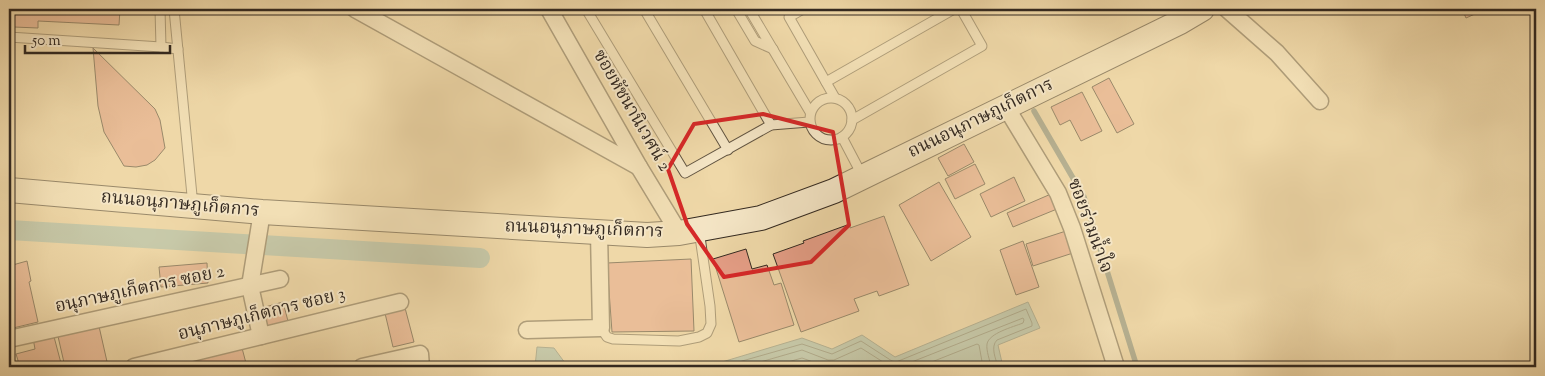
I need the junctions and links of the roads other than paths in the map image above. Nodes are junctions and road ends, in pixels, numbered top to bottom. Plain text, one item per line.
1 (160, 9) edge
2 (174, 9) edge
3 (354, 9) edge
4 (548, 9) edge
5 (586, 9) edge
6 (644, 9) edge
7 (704, 9) edge
8 (736, 9) edge
9 (749, 9) edge
10 (954, 9) edge
11 (960, 9) edge
12 (1202, 9) edge
13 (1227, 9) edge
14 (800, 10) edge
15 (9, 37) edge
16 (161, 47) junction
17 (178, 49) junction
18 (773, 49) junction
19 (826, 82) junction
20 (835, 98) junction
21 (1320, 101) dead end
22 (1006, 107) junction
23 (810, 112) junction
24 (852, 120) junction
25 (809, 122) junction
26 (771, 125) junction
27 (842, 137) junction
28 (728, 150) junction
29 (639, 167) junction
30 (863, 177) junction
31 (9, 190) edge
32 (193, 206) junction
33 (262, 212) junction
34 (599, 232) junction
35 (689, 232) junction
36 (280, 279) dead end
37 (250, 286) junction
38 (400, 302) dead end
39 (601, 328) junction
40 (528, 330) dead end
41 (261, 336) junction
42 (9, 339) edge
43 (420, 360) edge
44 (134, 367) edge
45 (362, 367) edge
46 (1116, 367) edge

1 - 16 lane
2 - 17 lane
3 - 29 street
4 - 29 street, ซอยหัชนานิเวศน์ 2
5 - 28 lane
6 - 28 lane
7 - 26 lane
8 - 18 lane
9 - 18 lane
10 - 19 lane
11 - 24 lane
12 - 22 street, ถนนอนุภาษภูเก็ตการ
13 - 21 street
14 - 19 lane
15 - 16 lane
16 - 17 lane
17 - 32 lane
18 - 23 lane
19 - 20 lane
20 - 23 lane
20 - 24 lane
22 - 30 street, ถนนอนุภาษภูเก็ตการ
22 - 46 street, ซอยร่วมน้ำใจ
23 - 25 lane
24 - 27 lane
25 - 26 lane
25 - 27 lane
26 - 28 lane
27 - 30 lane
29 - 35 street, ซอยหัชนานิเวศน์ 2
30 - 35 street, ถนนอนุภาษภูเก็ตการ
31 - 32 street, ถนนอนุภาษภูเก็ตการ
32 - 33 street, ถนนอนุภาษภูเก็ตการ
33 - 34 street, ถนนอนุภาษภูเก็ตการ
33 - 37 street
34 - 35 street, ถนนอนุภาษภูเก็ตการ
34 - 39 street
35 - 39 lane
36 - 37 street, อนุภาษภูเก็ตการ ซอย 2
37 - 41 street
37 - 42 street, อนุภาษภูเก็ตการ ซอย 2
38 - 41 street, อนุภาษภูเก็ตการ ซอย 3
39 - 40 street
41 - 44 street, อนุภาษภูเก็ตการ ซอย 3
43 - 45 street

